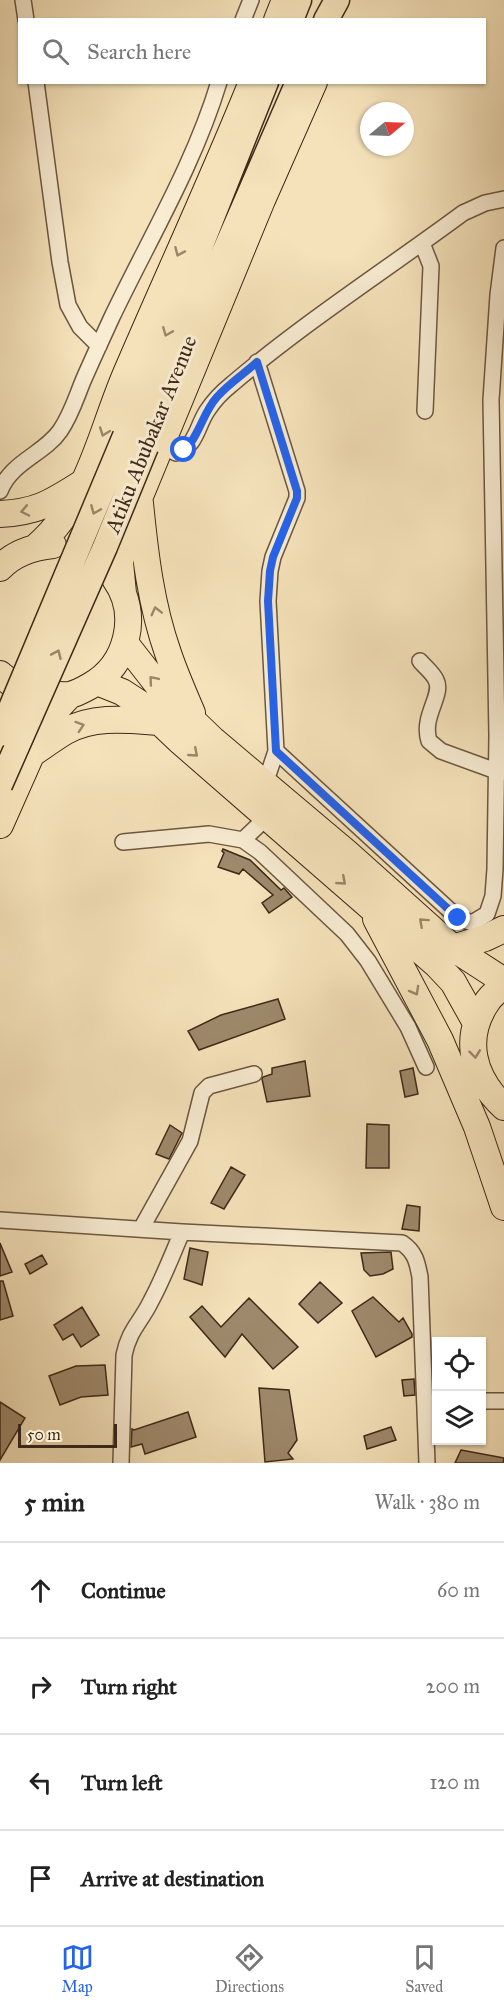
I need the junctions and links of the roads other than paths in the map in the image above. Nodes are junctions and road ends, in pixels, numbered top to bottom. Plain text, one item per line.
1 (23, 0) edge
2 (251, 0) edge
3 (285, 0) edge
4 (299, 0) edge
5 (337, 0) edge
6 (27, 18) edge
7 (244, 18) edge
8 (278, 18) edge
9 (292, 18) edge
10 (327, 18) edge
11 (36, 84) edge
12 (218, 84) edge
13 (251, 84) edge
14 (265, 84) edge
15 (297, 84) edge
16 (313, 84) edge
17 (504, 199) edge
18 (422, 243) junction
19 (504, 248) edge
20 (99, 346) junction
21 (257, 362) junction
22 (425, 411) dead end
23 (144, 443) junction
24 (85, 482) junction
25 (0, 491) edge
26 (140, 499) junction
27 (0, 514) edge
28 (12, 555) edge
29 (123, 593) junction
30 (499, 605) edge
31 (125, 643) junction
32 (420, 661) dead end
33 (0, 674) edge
34 (98, 682) junction
35 (70, 695) junction
36 (160, 722) junction
37 (197, 725) junction
38 (0, 734) edge
39 (276, 751) junction
40 (30, 755) junction
41 (500, 771) edge
42 (265, 784) junction
43 (0, 785) edge
44 (267, 817) junction
45 (0, 825) edge
46 (243, 840) junction
47 (123, 842) dead end
48 (367, 903) junction
49 (504, 929) edge
50 (453, 948) junction
51 (504, 983) edge
52 (476, 1023) junction
53 (426, 1067) dead end
54 (254, 1074) dead end
55 (504, 1107) edge
56 (504, 1207) edge
57 (0, 1220) edge
58 (141, 1229) junction
59 (182, 1232) junction
60 (486, 1401) edge
61 (504, 1401) edge
62 (431, 1403) edge
63 (121, 1463) edge
64 (427, 1463) edge

1 - 6 street
2 - 7 street
3 - 8 highway
4 - 9 main road
5 - 10 main road
11 - 20 street
12 - 20 street
13 -> 24 highway
14 -> 23 main road, Atiku Abubakar Avenue
15 - 23 main road, Atiku Abubakar Avenue
16 - 23 highway
17 - 18 street
18 - 21 street
18 - 22 street
19 - 30 street
20 - 25 street
21 - 23 street
21 - 39 street
23 - 26 highway
23 -> 38 main road, Atiku Abubakar Avenue, bridge
43 -> 23 main road, Atiku Abubakar Avenue, bridge
24 -> 27 highway
24 - 28 highway
26 - 29 highway
37 -> 26 highway
28 - 29 highway
29 - 31 highway
30 - 41 street
31 - 34 highway
37 -> 31 highway
32 - 41 street
33 - 35 highway
34 - 35 highway
34 - 36 highway
35 - 40 highway
40 -> 36 highway
36 -> 44 highway
37 - 42 highway
39 - 41 street
39 - 42 street
40 - 45 highway
50 -> 42 highway
44 - 46 street
44 -> 48 highway
46 - 47 street
46 - 53 street
48 - 52 highway
48 -> 56 highway
49 - 50 highway
50 - 51 highway
51 - 52 highway
52 -> 55 highway
54 - 58 street
57 - 58 street
58 - 59 street
59 - 62 street
59 - 63 street
60 - 61 street
62 - 64 street

